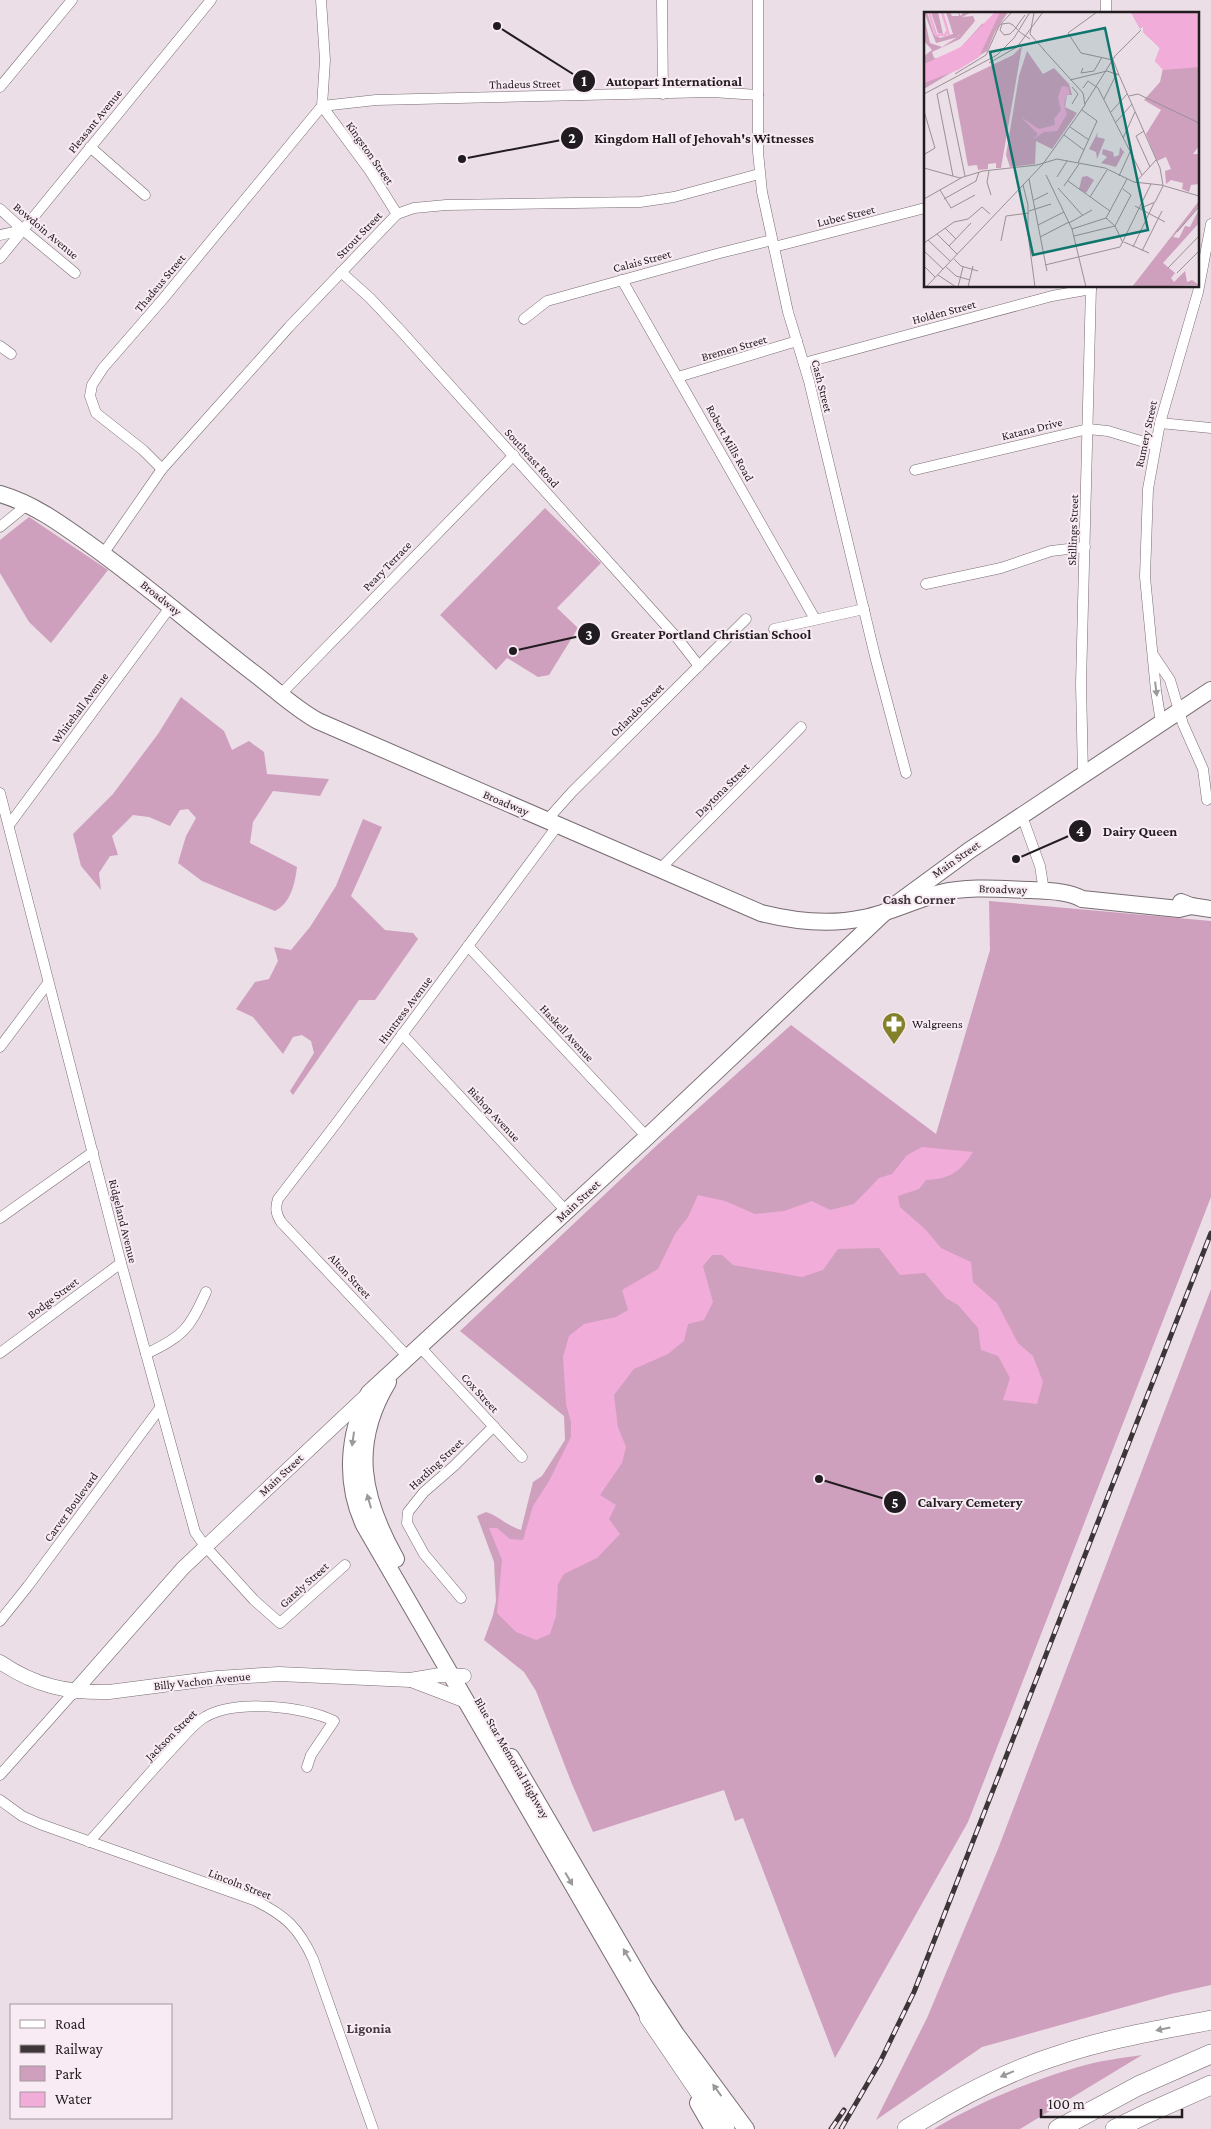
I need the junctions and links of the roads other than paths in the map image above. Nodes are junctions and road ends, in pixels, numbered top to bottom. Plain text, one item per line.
1 (72, 0) edge
2 (211, 0) edge
3 (322, 0) edge
4 (662, 0) edge
5 (758, 0) edge
6 (0, 87) edge
7 (663, 94) junction
8 (758, 95) junction
9 (322, 106) junction
10 (90, 147) junction
11 (759, 174) junction
12 (145, 195) dead end
13 (924, 208) edge
14 (0, 209) edge
15 (397, 214) junction
16 (1211, 224) edge
17 (23, 230) junction
18 (0, 235) edge
19 (773, 243) junction
20 (0, 258) edge
21 (341, 272) junction
22 (75, 273) dead end
23 (622, 280) junction
24 (1091, 288) edge
25 (524, 318) dead end
26 (797, 341) junction
27 (0, 346) edge
28 (11, 354) dead end
29 (804, 364) junction
30 (678, 377) junction
31 (1160, 423) junction
32 (1211, 428) edge
33 (1088, 429) junction
34 (1154, 445) junction
35 (514, 456) junction
36 (162, 469) junction
37 (915, 470) dead end
38 (0, 494) edge
39 (28, 504) junction
40 (0, 526) edge
41 (1085, 547) junction
42 (103, 554) junction
43 (926, 584) dead end
44 (171, 606) junction
45 (864, 610) junction
46 (746, 619) dead end
47 (815, 619) junction
48 (774, 629) dead end
49 (1154, 655) junction
50 (699, 666) junction
51 (1211, 690) edge
52 (280, 695) junction
53 (1179, 710) junction
54 (1162, 722) junction
55 (801, 727) dead end
56 (906, 773) dead end
57 (1083, 774) junction
58 (0, 793) edge
59 (1207, 800) dead end
60 (1022, 816) junction
61 (552, 822) junction
62 (9, 825) junction
63 (660, 869) junction
64 (1044, 891) junction
65 (1211, 909) edge
66 (884, 913) junction
67 (468, 946) junction
68 (48, 983) junction
69 (402, 1034) junction
70 (0, 1047) edge
71 (647, 1137) junction
72 (93, 1152) junction
73 (276, 1211) joint
74 (567, 1212) junction
75 (0, 1218) edge
76 (120, 1262) junction
77 (206, 1292) dead end
78 (0, 1353) edge
79 (146, 1354) junction
80 (410, 1356) junction
81 (369, 1393) junction
82 (160, 1408) junction
83 (494, 1426) junction
84 (522, 1457) dead end
85 (205, 1546) junction
86 (345, 1565) dead end
87 (461, 1598) dead end
88 (0, 1620) edge
89 (280, 1623) joint
90 (0, 1662) edge
91 (457, 1676) junction
92 (410, 1680) junction
93 (74, 1692) junction
94 (466, 1700) junction
95 (308, 1767) dead end
96 (0, 1775) edge
97 (0, 1800) edge
98 (89, 1842) junction
99 (649, 2016) junction
100 (1211, 2020) edge
101 (1211, 2054) edge
102 (1211, 2085) edge
103 (373, 2129) edge
104 (713, 2129) edge
105 (725, 2129) edge
106 (746, 2129) edge
107 (908, 2129) edge
108 (1058, 2129) edge
109 (1115, 2129) edge

1 - 6 street
2 - 10 street, Pleasant Avenue
3 - 9 street
4 - 7 street
5 - 8 street, Cash Street
7 - 8 street, Thadeus Street
7 - 9 street, Thadeus Street
8 - 11 street, Cash Street
9 - 15 street, Kingston Street
9 - 36 street, Thadeus Street
10 - 12 street
10 - 17 street, Pleasant Avenue
11 - 15 street, Strout Street
11 - 19 street, Cash Street
13 - 19 street, Lubec Street
14 - 17 street, Bowdoin Avenue
15 - 21 street, Strout Street
16 - 31 street, Rumery Street
17 - 18 street
17 - 20 street, Pleasant Avenue
17 - 22 street, Bowdoin Avenue
19 - 23 street, Calais Street
19 - 26 street, Cash Street
21 - 35 street, Southeast Road
21 - 36 street, Strout Street
23 - 25 street, Calais Street
23 - 30 street, Robert Mills Road
24 - 29 street, Holden Street
24 - 33 street, Skillings Street
26 - 29 street, Cash Street
26 - 30 street, Bremen Street
27 - 28 street
29 - 45 street, Cash Street
30 - 47 street, Robert Mills Road
31 - 32 street
31 - 34 street, Rumery Street
33 - 34 street, Katana Drive
33 - 37 street, Katana Drive
33 - 41 street, Skillings Street
34 - 49 street, Rumery Street
35 - 50 street, Southeast Road
35 - 52 street, Peary Terrace
36 - 42 street, Strout Street
38 - 39 main road, Broadway
39 - 40 street
39 - 42 main road, Broadway
41 - 43 street
41 - 57 street, Skillings Street
42 - 44 main road, Broadway
44 - 52 main road, Broadway
44 - 62 street, Whitehall Avenue
45 - 47 street
45 - 56 street, Cash Street
46 - 50 street, Orlando Street
47 - 48 street
49 - 53 street, Rumery Street
49 -> 54 street, Rumery Street
50 - 61 street, Orlando Street
51 - 53 main road, Main Street
52 - 61 main road, Broadway
53 - 54 main road, Main Street
53 - 59 street, Rumery Street
54 - 57 main road, Main Street
55 - 63 street, Daytona Street
57 - 60 main road, Main Street
58 - 62 street, Ridgeland Avenue
60 - 64 street
60 - 66 main road, Main Street
61 - 63 main road, Broadway
61 - 67 street, Huntress Avenue
62 - 68 street, Ridgeland Avenue
63 - 66 main road, Broadway
64 - 65 main road, Broadway
64 - 66 main road, Broadway
66 - 71 main road, Main Street
67 - 69 street, Huntress Avenue
67 - 71 street, Haskell Avenue
68 - 70 street
68 - 72 street, Ridgeland Avenue
69 - 73 street, Huntress Avenue
69 - 74 street, Bishop Avenue
71 - 74 main road, Main Street
72 - 75 street
72 - 76 street, Ridgeland Avenue
73 - 80 street, Alton Street
74 - 80 main road, Main Street
76 - 78 street, Bodge Street
76 - 79 street, Ridgeland Avenue
77 - 79 street
79 - 82 street, Ridgeland Avenue
80 - 81 main road, Main Street
80 - 83 street, Cox Street
91 -> 80 main road, Blue Star Memorial Highway
81 - 85 main road, Main Street
81 -> 91 main road, Blue Star Memorial Highway
82 - 85 street, Ridgeland Avenue
82 - 88 street, Carver Boulevard
83 - 84 street, Cox Street
83 - 87 street, Harding Street
85 - 89 street, Ridgeland Avenue
85 - 93 main road, Main Street
86 - 89 street, Gately Street
90 - 93 main road, Billy Vachon Avenue
91 - 92 main road, Billy Vachon Avenue
91 - 94 main road, Blue Star Memorial Highway
106 -> 91 main road, Blue Star Memorial Highway
92 - 93 main road, Billy Vachon Avenue
92 - 94 main road, Billy Vachon Avenue
93 - 96 street, Main Street
94 -> 99 main road, Blue Star Memorial Highway
95 - 98 street, Jackson Street
97 - 98 street, Lincoln Street
98 - 103 street, Lincoln Street
99 - 104 main road, Blue Star Memorial Highway
99 - 105 highway
100 -> 107 highway
101 - 108 highway
102 - 109 highway

